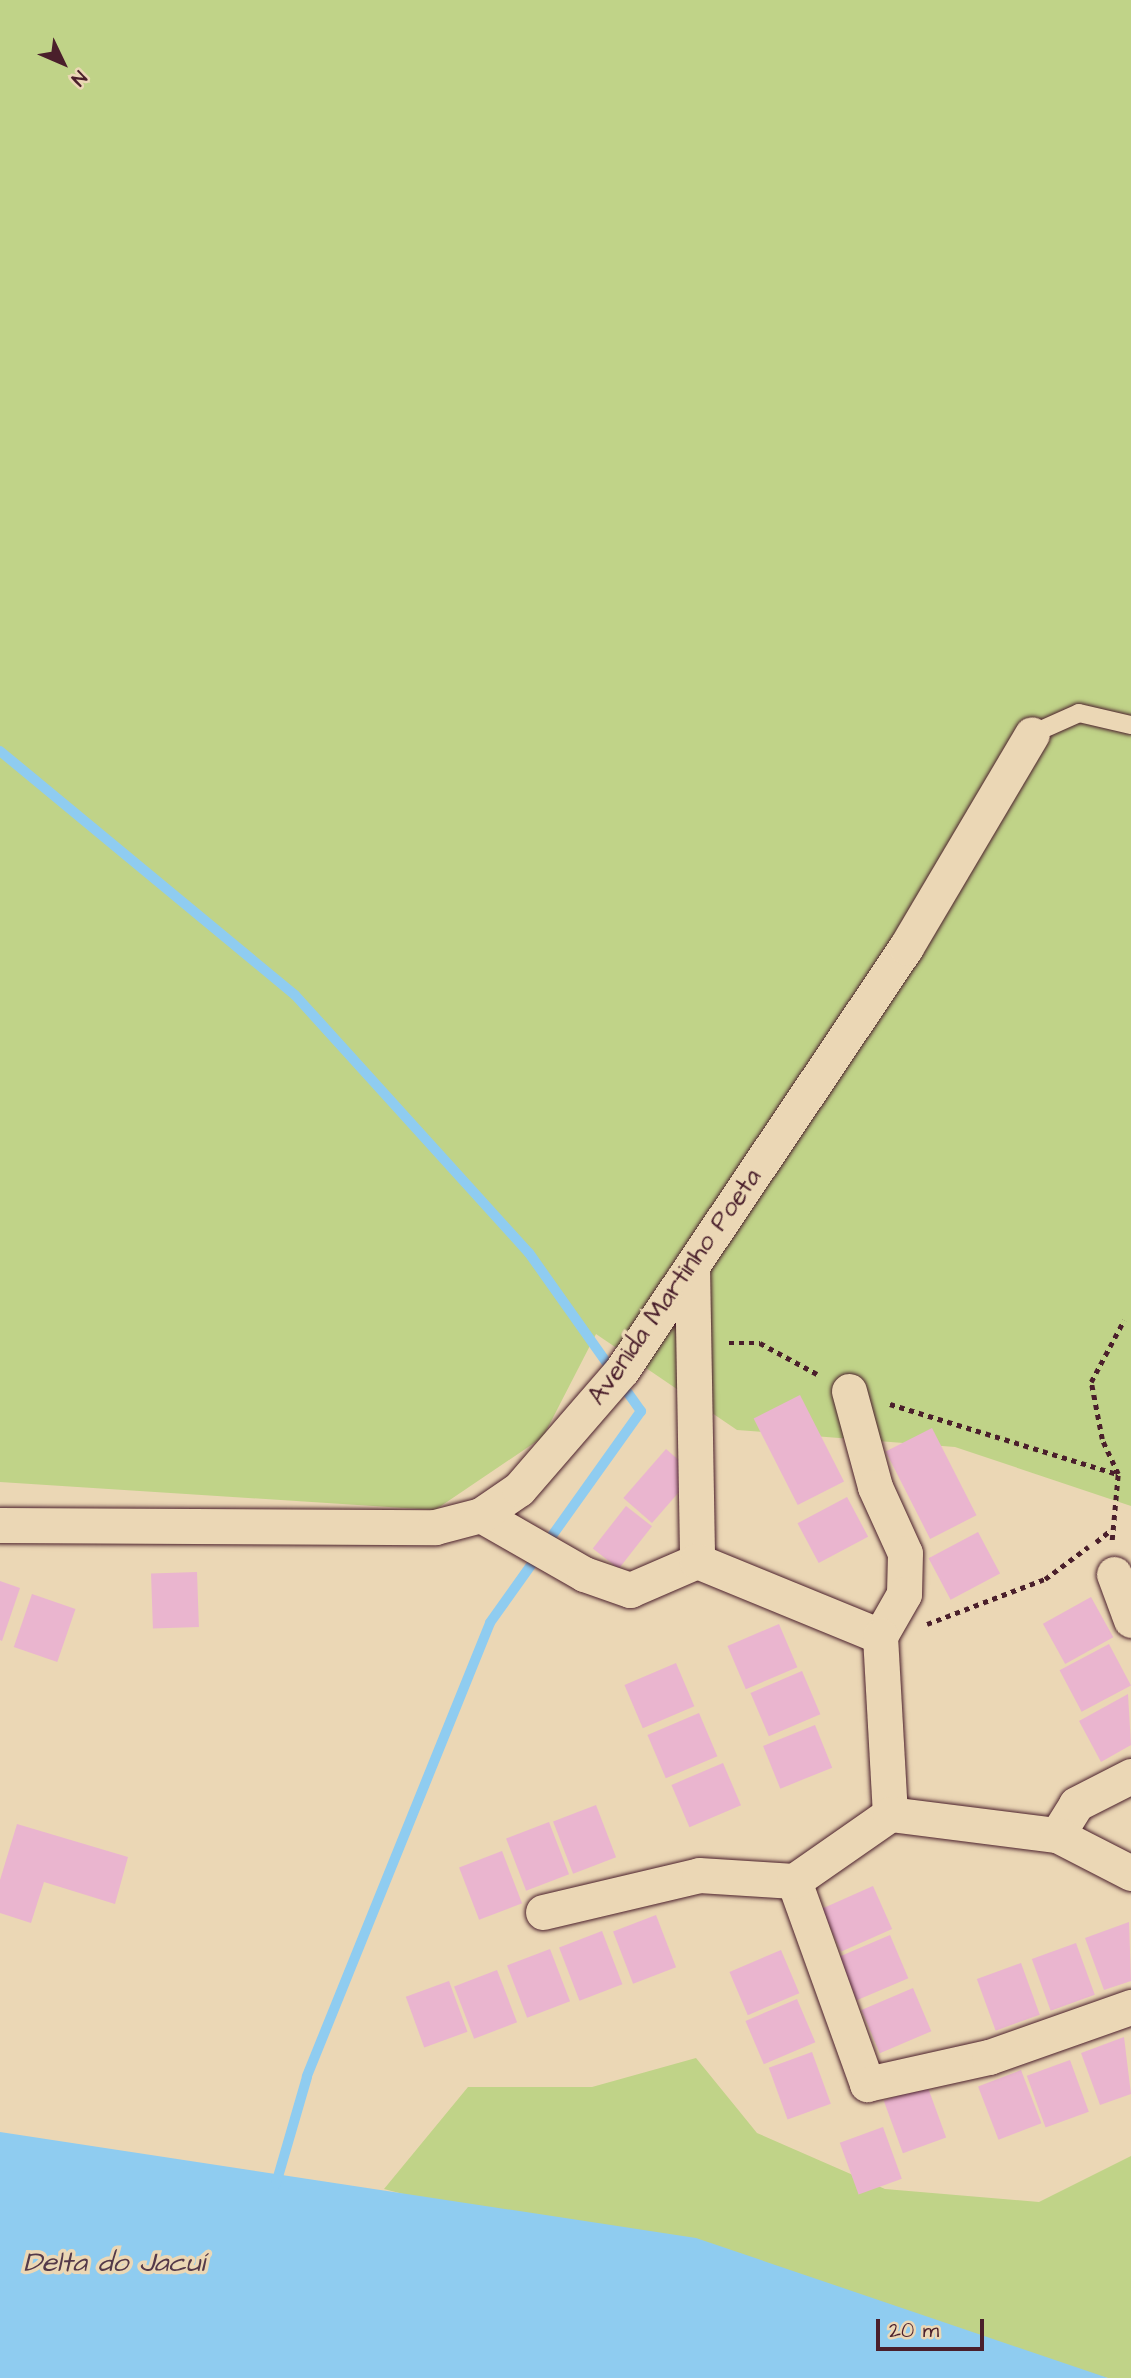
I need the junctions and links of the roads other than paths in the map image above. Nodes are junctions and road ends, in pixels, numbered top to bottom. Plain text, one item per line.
1 (1131, 725) edge
2 (1032, 734) joint
3 (692, 1266) junction
4 (849, 1391) road end
5 (481, 1515) junction
6 (0, 1525) edge
7 (697, 1561) junction
8 (1114, 1574) road end
9 (1131, 1620) edge
10 (880, 1636) junction
11 (1131, 1776) edge
12 (890, 1814) junction
13 (1057, 1835) junction
14 (1131, 1873) edge
15 (794, 1881) junction
16 (543, 1912) dead end
17 (1131, 2007) edge

1 - 2 lane
2 - 3 street, Avenida Martinho Poeta
3 - 5 street, Avenida Martinho Poeta
3 - 7 street
4 - 10 street
5 - 6 street, Avenida Martinho Poeta
5 - 7 street
7 - 10 street
8 - 9 street
10 - 12 street
11 - 13 street
12 - 13 street
12 - 15 street
13 - 14 street
15 - 16 street
15 - 17 street

